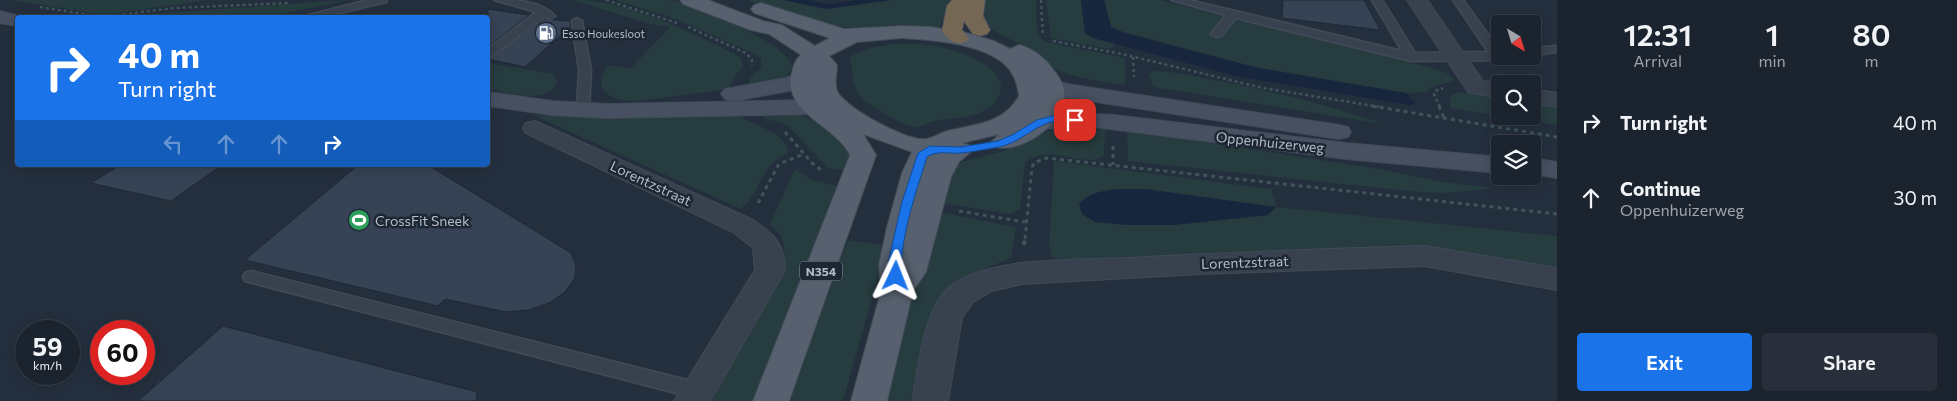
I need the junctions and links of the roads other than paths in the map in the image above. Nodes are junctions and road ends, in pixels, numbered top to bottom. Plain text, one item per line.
1 (382, 0) edge
2 (499, 0) edge
3 (690, 0) edge
4 (736, 0) edge
5 (964, 0) edge
6 (975, 0) edge
7 (1176, 0) edge
8 (1377, 0) edge
9 (1417, 0) edge
10 (1458, 0) edge
11 (1233, 14) junction
12 (316, 15) edge
13 (0, 17) edge
14 (15, 20) edge
15 (577, 21) dead end
16 (980, 30) joint
17 (1217, 34) dead end
18 (855, 36) junction
19 (959, 38) junction
20 (1491, 45) edge
21 (1557, 49) edge
22 (1541, 51) edge
23 (490, 53) edge
24 (1491, 55) edge
25 (1411, 57) junction
26 (1454, 57) junction
27 (808, 65) junction
28 (1041, 79) junction
29 (1491, 90) edge
30 (1541, 97) edge
31 (490, 99) edge
32 (1557, 100) edge
33 (823, 106) junction
34 (660, 108) junction
35 (583, 110) junction
36 (1040, 122) junction
37 (535, 128) dead end
38 (930, 149) junction
39 (960, 150) junction
40 (1491, 158) edge
41 (1491, 164) edge
42 (251, 277) dead end
43 (1557, 279) edge
44 (898, 288) junction
45 (695, 396) edge
46 (771, 401) edge
47 (869, 401) edge
48 (930, 401) edge

1 - 12 lane
2 - 23 lane
3 - 27 main road
4 - 18 main road
5 - 19 highway
6 - 16 highway
7 - 11 lane
8 - 25 lane
9 - 26 street
10 - 20 lane
11 - 17 lane
11 - 25 lane
13 - 14 main road
15 - 35 lane
16 - 28 main road
18 - 19 main road
18 - 27 main road
19 - 28 main road
21 - 22 lane
24 - 26 lane
25 - 26 lane
26 - 29 street
27 - 33 main road
27 - 34 main road
28 - 36 main road
28 - 38 main road
28 - 40 main road, Oppenhuizerweg
30 - 32 street
31 - 35 main road
33 - 34 main road
33 - 38 main road
33 - 46 main road, N354
34 - 35 main road
36 - 39 main road
36 - 41 main road, Oppenhuizerweg
37 - 45 street, Lorentzstraat
38 - 39 main road
38 - 44 main road
39 - 44 main road
42 - 45 lane
43 - 48 street, Lorentzstraat
44 - 47 main road

